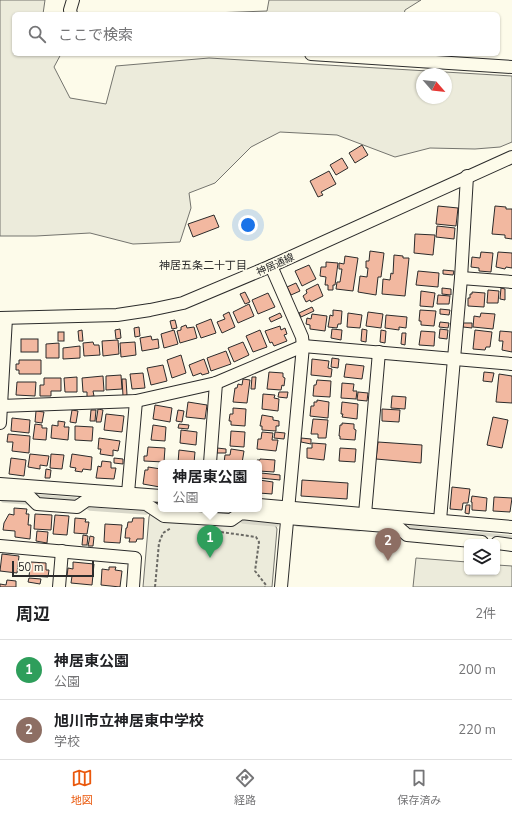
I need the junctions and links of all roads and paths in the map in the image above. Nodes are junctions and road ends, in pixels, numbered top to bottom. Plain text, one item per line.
1 (73, 0) edge
2 (70, 12) edge
3 (342, 56) edge
4 (512, 67) edge
5 (512, 157) edge
6 (467, 176) junction
7 (271, 266) junction
8 (460, 278) junction
9 (512, 282) edge
10 (3, 318) edge
11 (303, 346) junction
12 (379, 352) junction
13 (454, 359) junction
14 (512, 364) edge
15 (216, 383) junction
16 (136, 401) junction
17 (1, 406) edge
18 (0, 423) edge
19 (210, 460) edge
20 (0, 484) edge
21 (128, 493) junction
22 (0, 494) edge
23 (158, 496) edge
24 (262, 506) edge
25 (288, 513) junction
26 (365, 514) junction
27 (440, 520) junction
28 (512, 527) edge
29 (177, 528) dead end
30 (220, 532) dead end
31 (464, 540) edge
32 (500, 544) edge
33 (512, 545) edge
34 (0, 546) edge
35 (62, 551) junction
36 (58, 587) edge
37 (133, 587) edge
38 (155, 587) edge
39 (265, 587) edge
40 (281, 587) edge

1 - 2 street
3 - 4 street
5 - 6 street, 神居通線
6 - 7 street, 神居通線
6 - 8 street
7 - 10 street, 神居通線
7 - 11 street
8 - 9 street
8 - 13 street
10 - 17 street
11 - 12 street
11 - 15 street
11 - 25 street
12 - 13 street
12 - 26 street
13 - 14 street
13 - 27 street
15 - 16 street
15 - 19 street
16 - 17 street
16 - 21 street
17 - 18 street
20 - 21 street
21 - 23 street
22 - 25 street
24 - 25 street
25 - 26 street
25 - 31 street
25 - 40 street
26 - 27 street
27 - 28 street
29 - 38 path
30 - 39 path
32 - 33 street
34 - 35 street
35 - 36 street
35 - 37 street

